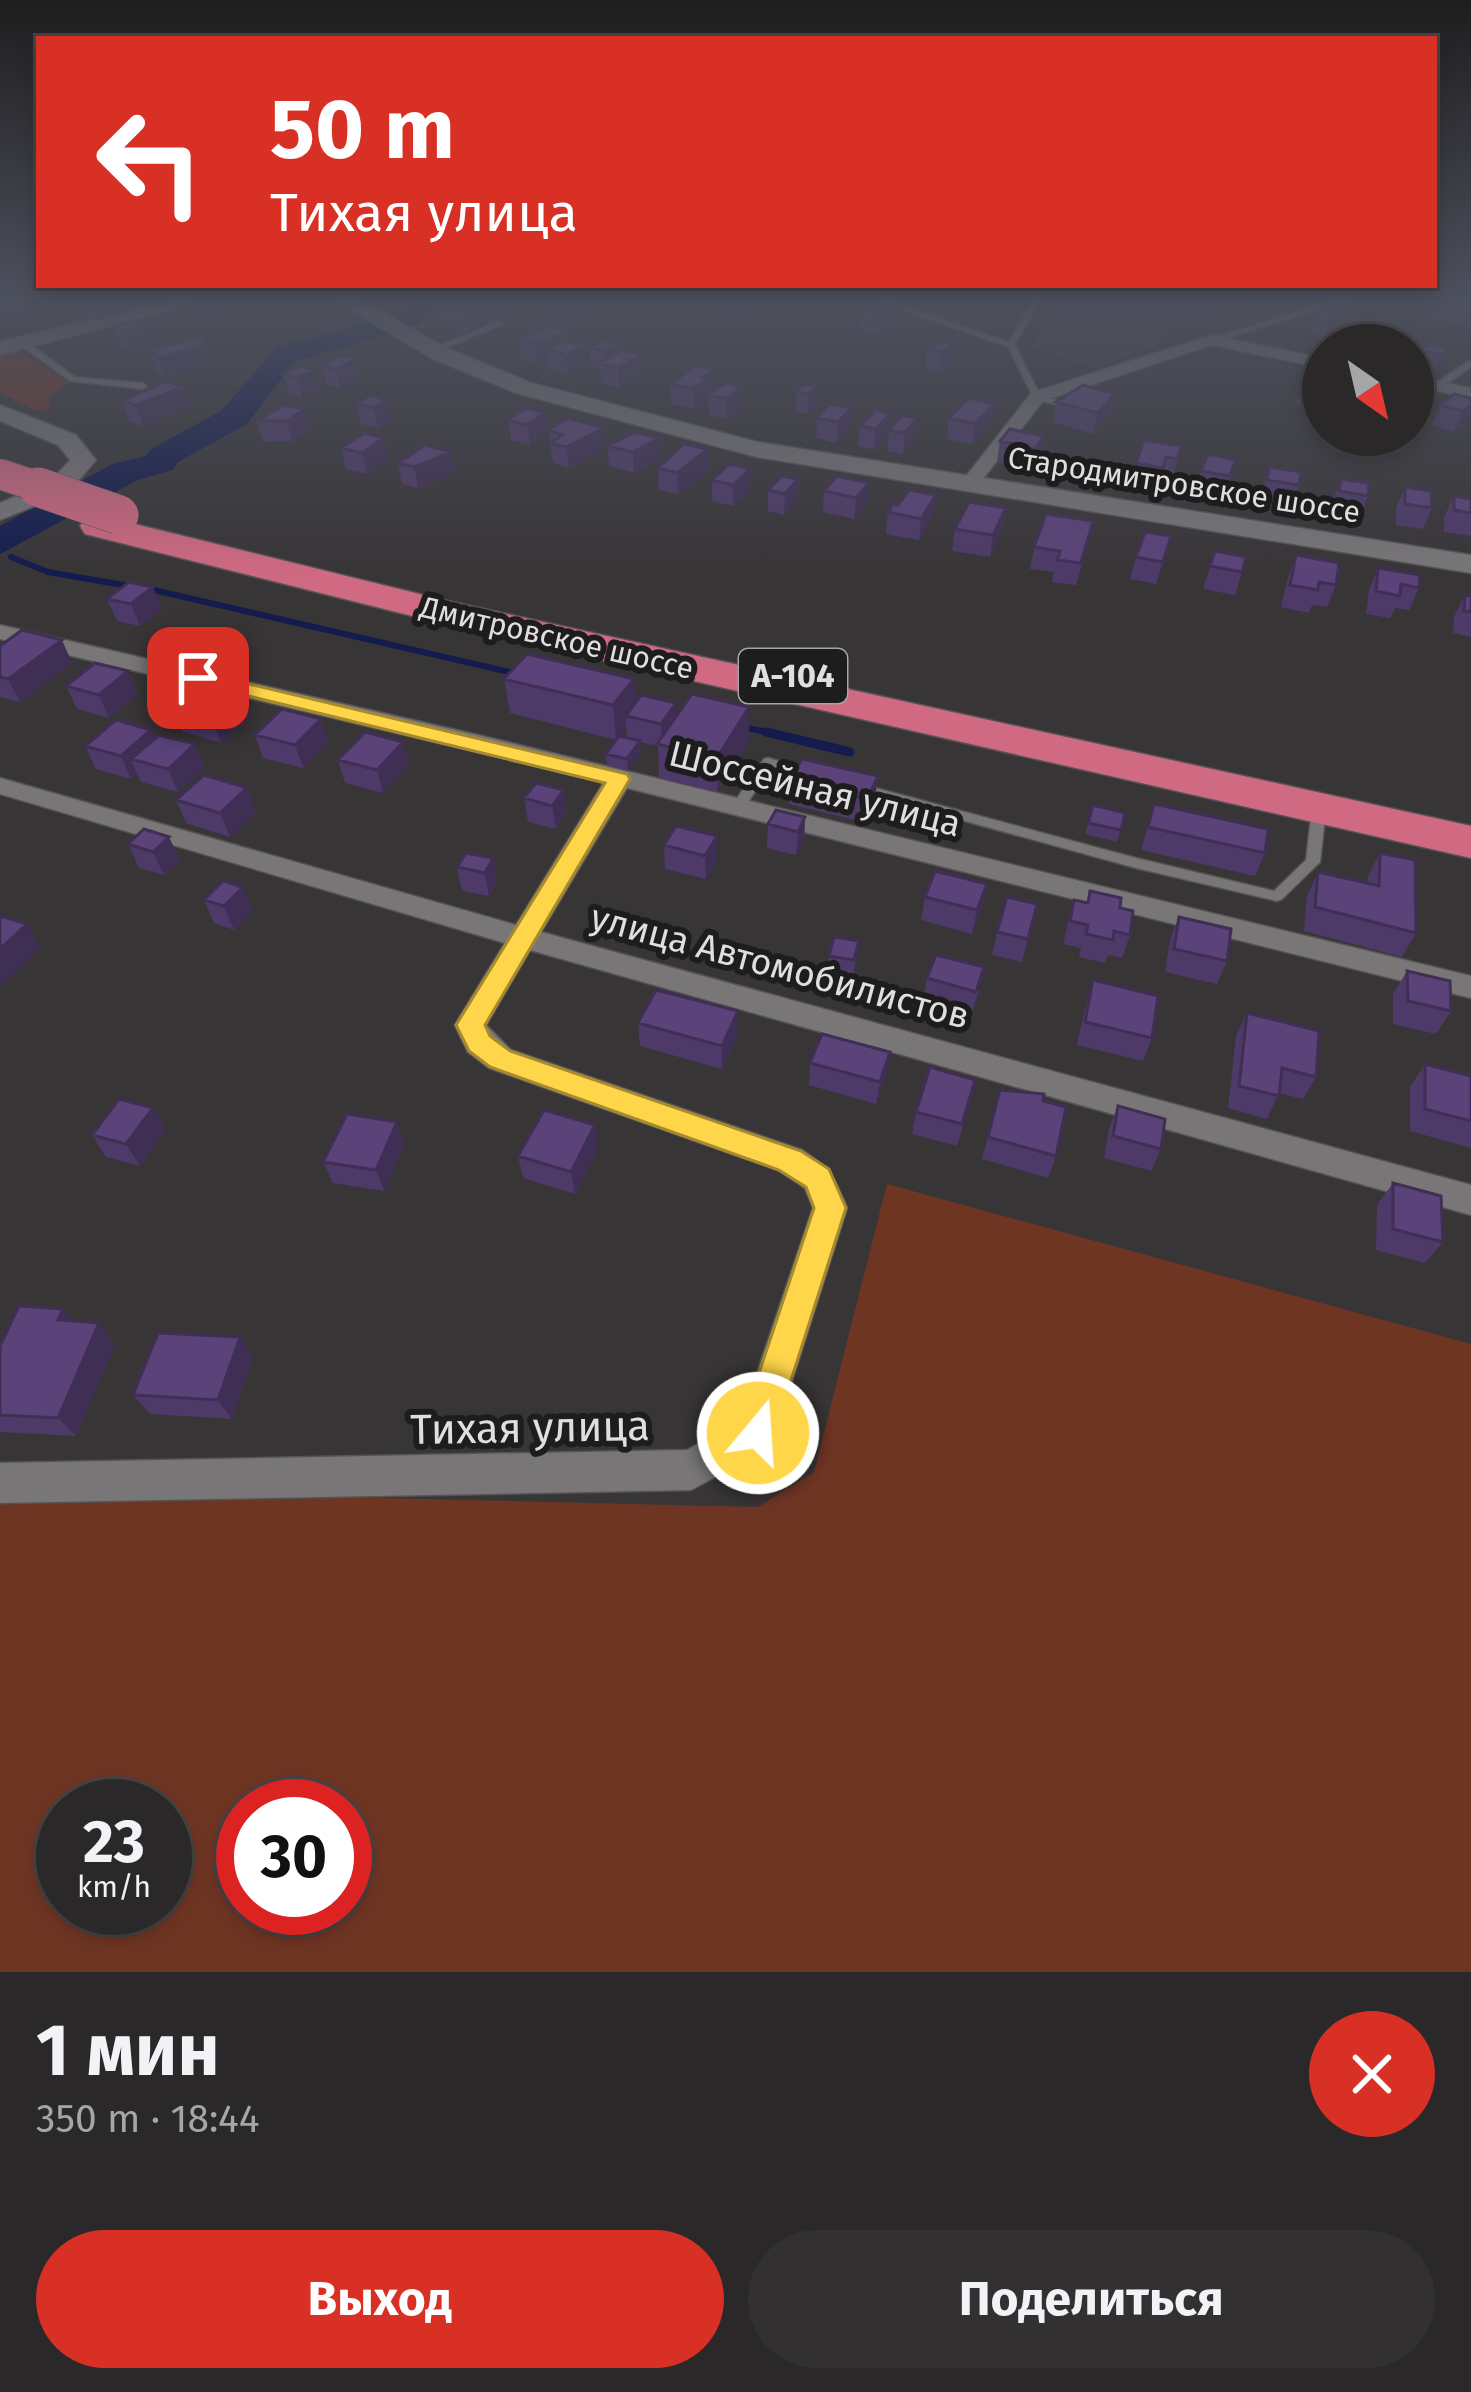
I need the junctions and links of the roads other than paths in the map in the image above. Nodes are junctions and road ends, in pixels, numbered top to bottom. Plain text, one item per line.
1 (531, 390) edge
2 (1040, 390) edge
3 (1071, 390) edge
4 (1046, 399) junction
5 (0, 412) edge
6 (0, 473) edge
7 (969, 484) junction
8 (0, 492) edge
9 (0, 512) edge
10 (109, 520) junction
11 (1471, 564) edge
12 (0, 632) edge
13 (619, 779) junction
14 (0, 786) edge
15 (738, 807) junction
16 (1319, 808) junction
17 (1471, 822) edge
18 (1471, 842) edge
19 (523, 938) junction
20 (1471, 987) edge
21 (1471, 1200) edge
22 (0, 1483) edge

1 - 7 street, Стародмитровское шоссе
2 - 4 lane
3 - 4 street
4 - 7 street
5 - 9 street
6 - 10 highway, Дмитровское шоссе / А-104, bridge
7 - 11 street, Стародмитровское шоссе
8 - 10 highway, Дмитровское шоссе / А-104
10 - 16 highway, Дмитровское шоссе / А-104
10 - 17 highway, Дмитровское шоссе / А-104
12 - 13 street, Шоссейная улица
13 - 15 street, Шоссейная улица
13 - 19 street, Тихая улица
14 - 19 street, улица Автомобилистов
15 - 16 lane
15 - 20 street, Шоссейная улица
16 - 18 highway, Дмитровское шоссе / А-104
19 - 21 street, улица Автомобилистов
19 - 22 street, Тихая улица

